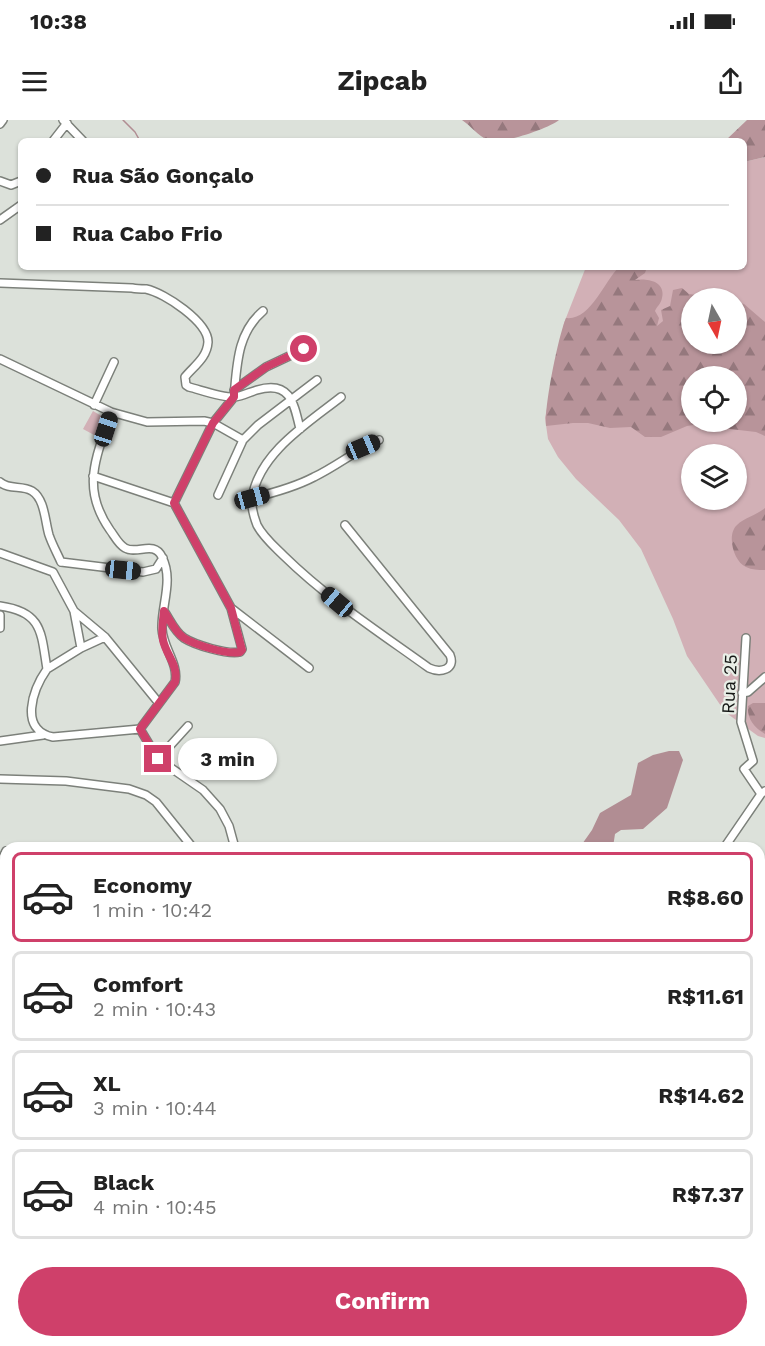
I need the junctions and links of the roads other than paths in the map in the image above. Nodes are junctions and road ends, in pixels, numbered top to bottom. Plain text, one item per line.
1 (3, 120) edge
2 (65, 122) edge
3 (0, 124) edge
4 (55, 138) edge
5 (80, 138) edge
6 (0, 180) edge
7 (18, 182) edge
8 (18, 207) edge
9 (0, 220) edge
10 (0, 284) edge
11 (263, 310) dead end
12 (304, 349) dead end
13 (0, 359) edge
14 (114, 362) dead end
15 (317, 380) dead end
16 (234, 394) junction
17 (340, 397) dead end
18 (292, 399) junction
19 (94, 405) junction
20 (111, 412) junction
21 (213, 423) junction
22 (300, 429) junction
23 (243, 440) junction
24 (379, 440) dead end
25 (93, 476) junction
26 (0, 483) edge
27 (218, 495) dead end
28 (252, 498) junction
29 (174, 503) junction
30 (345, 525) dead end
31 (0, 553) edge
32 (163, 558) junction
33 (61, 562) junction
34 (53, 572) junction
35 (0, 606) edge
36 (231, 608) junction
37 (74, 611) junction
38 (164, 611) junction
39 (0, 615) edge
40 (0, 628) edge
41 (105, 637) junction
42 (746, 638) dead end
43 (81, 648) junction
44 (309, 668) dead end
45 (47, 669) junction
46 (765, 677) edge
47 (742, 693) junction
48 (158, 702) junction
49 (188, 726) dead end
50 (140, 729) junction
51 (43, 735) junction
52 (0, 741) edge
53 (158, 759) junction
54 (0, 779) edge
55 (763, 793) edge
56 (188, 842) edge
57 (233, 842) edge
58 (728, 842) edge

1 - 3 street
2 - 4 street
2 - 5 street
6 - 7 street
8 - 9 street
10 - 16 street
11 - 16 street
12 - 16 street
13 - 19 street
14 - 19 street
15 - 18 street
16 - 18 street
16 - 21 street
17 - 22 street
18 - 22 street
18 - 23 street
19 - 20 street
20 - 21 street
20 - 25 street
21 - 23 street
21 - 29 street
22 - 28 street
23 - 27 street
24 - 28 street
25 - 29 street
25 - 32 street
26 - 33 street
28 - 30 street
29 - 36 street
31 - 34 street
32 - 33 street
32 - 38 street
33 - 34 street
34 - 37 street
35 - 45 street
36 - 38 street
36 - 44 street
37 - 41 street
37 - 43 street
38 - 48 street
39 - 40 street
41 - 43 street
41 - 48 street
42 - 47 street, Rua 25
43 - 45 street
45 - 51 street
46 - 47 street
47 - 55 street, Rua 25
48 - 50 street
49 - 53 street
50 - 51 street
50 - 53 street
51 - 52 street
53 - 57 street
54 - 56 street
55 - 58 street, Rua 25

